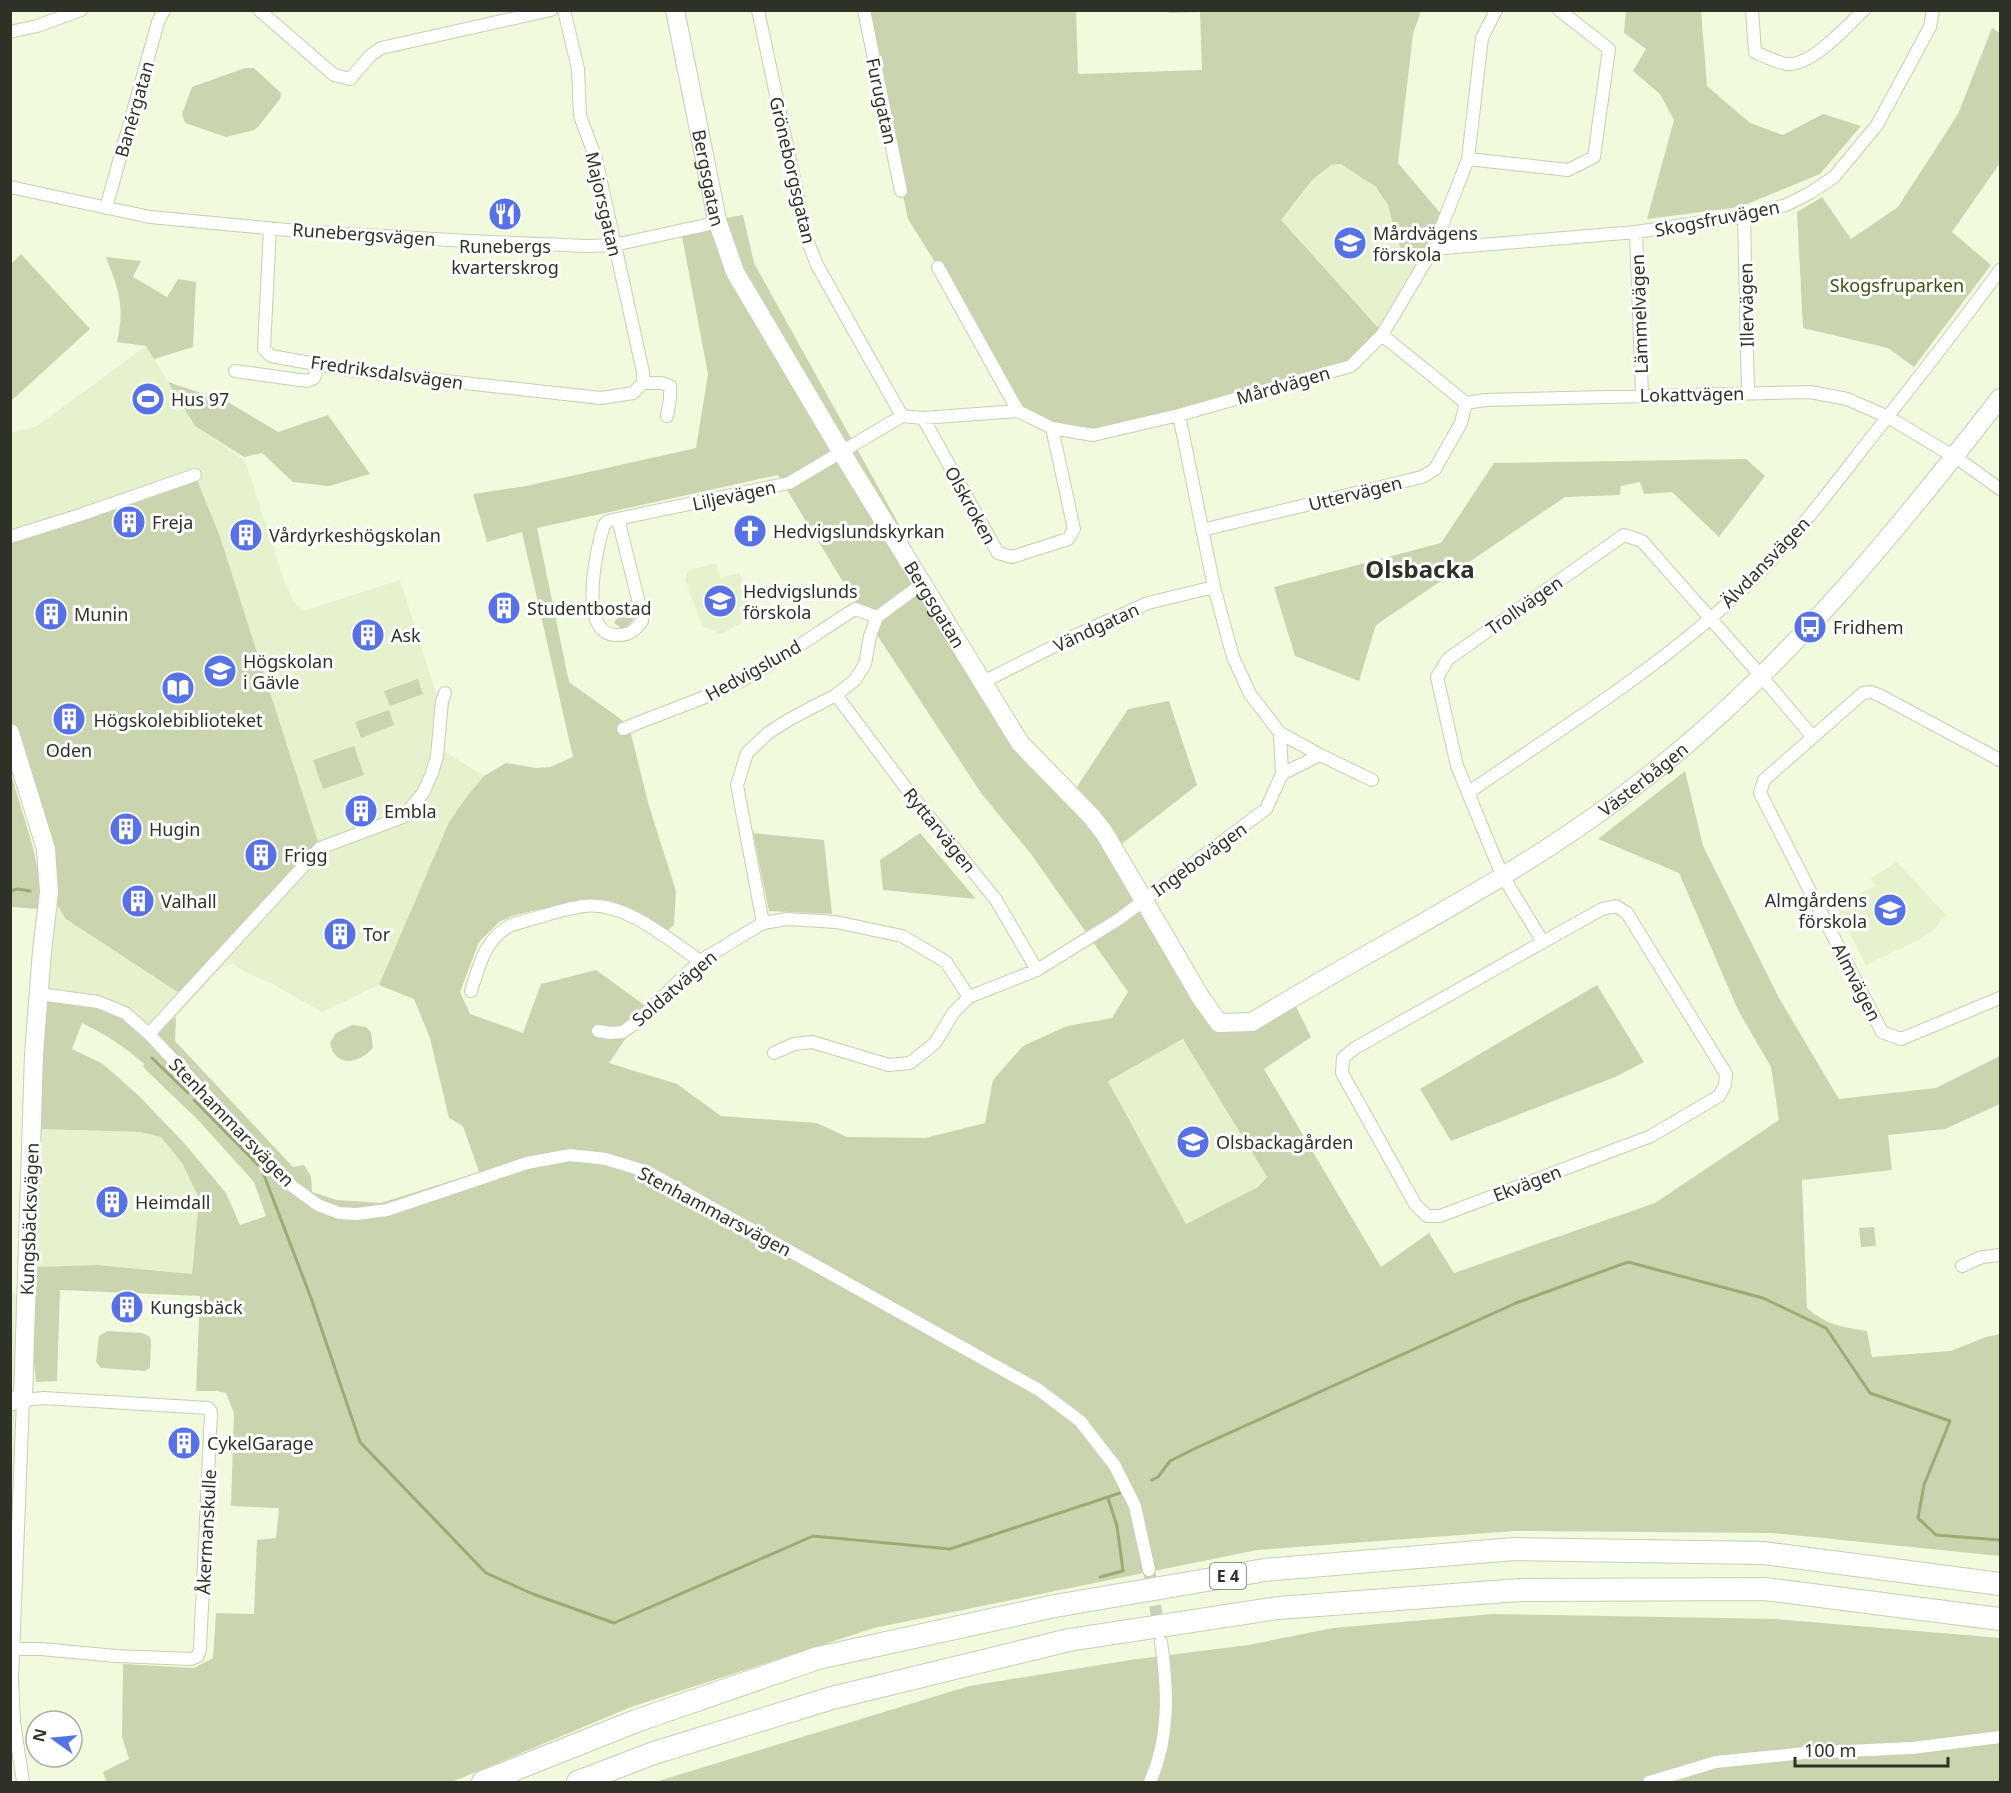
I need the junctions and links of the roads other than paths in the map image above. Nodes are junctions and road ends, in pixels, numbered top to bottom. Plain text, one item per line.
1 (81, 10) edge
2 (164, 10) edge
3 (259, 10) edge
4 (551, 10) edge
5 (564, 10) edge
6 (675, 10) edge
7 (758, 10) edge
8 (864, 10) edge
9 (1496, 10) edge
10 (1558, 10) edge
11 (1752, 10) edge
12 (1864, 10) edge
13 (1933, 10) edge
14 (10, 32) edge
15 (1468, 159) junction
16 (10, 187) edge
17 (901, 192) dead end
18 (106, 208) junction
19 (1744, 216) junction
20 (717, 220) junction
21 (270, 228) junction
22 (1636, 232) junction
23 (614, 245) junction
24 (1433, 249) junction
25 (938, 267) dead end
26 (2001, 270) edge
27 (1382, 335) junction
28 (319, 364) junction
29 (235, 370) dead end
30 (643, 383) junction
31 (1748, 393) junction
32 (1642, 396) junction
33 (2001, 398) edge
34 (1466, 403) junction
35 (1018, 411) junction
36 (1179, 415) junction
37 (667, 416) dead end
38 (902, 416) junction
39 (1888, 417) junction
40 (923, 418) junction
41 (1052, 428) junction
42 (842, 453) junction
43 (1953, 456) junction
44 (195, 475) dead end
45 (2001, 489) edge
46 (618, 519) junction
47 (1202, 530) junction
48 (10, 537) edge
49 (922, 584) junction
50 (1214, 587) junction
51 (878, 617) junction
52 (1710, 618) junction
53 (1762, 677) junction
54 (983, 682) junction
55 (446, 693) dead end
56 (836, 695) junction
57 (623, 729) dead end
58 (10, 732) edge
59 (1280, 733) junction
60 (1812, 736) junction
61 (1320, 755) junction
62 (2001, 760) edge
63 (1282, 774) junction
64 (1372, 780) dead end
65 (1469, 792) junction
66 (1502, 875) junction
67 (1145, 899) junction
68 (763, 923) junction
69 (1543, 942) junction
70 (700, 961) junction
71 (1037, 970) junction
72 (471, 991) dead end
73 (39, 994) junction
74 (969, 997) junction
75 (1201, 998) joint
76 (2001, 998) edge
77 (598, 1031) dead end
78 (149, 1034) junction
79 (774, 1053) dead end
80 (2001, 1255) edge
81 (1962, 1266) dead end
82 (17, 1400) edge
83 (1149, 1570) tunnel mouth
84 (2001, 1584) edge
85 (2001, 1619) edge
86 (1161, 1642) tunnel mouth
87 (13, 1649) junction
88 (2001, 1737) edge
89 (23, 1782) edge
90 (483, 1782) edge
91 (578, 1782) edge
92 (1150, 1782) edge
93 (1649, 1782) edge

1 - 14 street
2 - 18 street, Banérgatan
3 - 4 street
5 - 23 street, Majorsgatan
6 - 20 street, Bergsgatan
7 - 38 street, Gröneborgsgatan
8 - 17 street, Furugatan
9 - 15 street, Mårdvägen
10 - 15 street
11 - 12 street
13 - 19 street, Skogsfruvägen
15 - 24 street, Mårdvägen
16 - 18 street, Runebergsvägen
18 - 21 street, Runebergsvägen
19 - 22 street, Skogsfruvägen
19 - 31 street, Illervägen
20 - 23 street, Runebergsvägen
20 - 42 street, Bergsgatan
21 - 23 street, Runebergsvägen
21 - 28 street, Fredriksdalsvägen
22 - 24 street, Skogsfruvägen
22 - 32 street, Lämmelvägen
23 - 30 street, Majorsgatan
24 - 27 street, Mårdvägen
25 - 35 street
26 - 39 street, Älvdansvägen
27 - 34 street
27 - 36 street, Mårdvägen
28 - 29 street
28 - 30 street, Fredriksdalsvägen
30 - 37 street
31 - 32 street, Lokattvägen
31 - 39 street, Lokattvägen
32 - 34 street, Lokattvägen
33 - 43 street, Västerbågen
34 - 47 street, Uttervägen
35 - 40 street
35 - 41 street, Mårdvägen
36 - 41 street, Mårdvägen
36 - 47 street
38 - 40 street
38 - 42 street
39 - 43 street, Lokattvägen
39 - 52 street, Älvdansvägen
40 - 41 street, Olskroken
42 - 46 street, Liljevägen
42 - 49 street, Bergsgatan
43 - 45 street, Lokattvägen
43 - 53 street, Västerbågen
44 - 48 street
46 - 46 street
47 - 50 street
49 - 51 street
49 - 54 street, Bergsgatan
50 - 54 street, Vändgatan
50 - 59 street
51 - 56 street
51 - 57 street, Hedvigslund
52 - 53 street, Trollvägen
52 - 65 street, Älvdansvägen
52 - 65 street, Trollvägen
53 - 60 street
53 - 66 street, Västerbågen
54 - 67 street, Bergsgatan
55 - 78 street
56 - 68 street
56 - 71 street, Ryttarvägen
58 - 73 street, Kungsbäcksvägen
59 - 61 street
59 - 63 street, Ingebovägen
60 - 62 street, Almvägen
60 - 76 street, Almvägen
61 - 63 street
61 - 64 street
63 - 67 street, Ingebovägen
65 - 66 street, Trollvägen
66 - 69 street
66 - 75 street, Västerbågen
67 - 71 street, Ingebovägen
67 - 75 street, Bergsgatan
68 - 70 street, Soldatvägen
68 - 74 street, Soldatvägen
69 - 69 street, Ekvägen
70 - 72 street
70 - 77 street, Soldatvägen
71 - 74 street, Ingebovägen
73 - 78 street, Stenhammarsvägen
73 - 82 street, Kungsbäcksvägen
74 - 79 street, Ingebovägen
78 - 83 street, Stenhammarsvägen
80 - 81 street
82 - 87 street, Kungsbäcksvägen
82 - 87 street, Åkermanskulle
84 - 90 highway, E 4
85 - 91 highway, E 4
86 - 92 street
87 - 89 street, Kungsbäcksvägen
88 - 93 street

